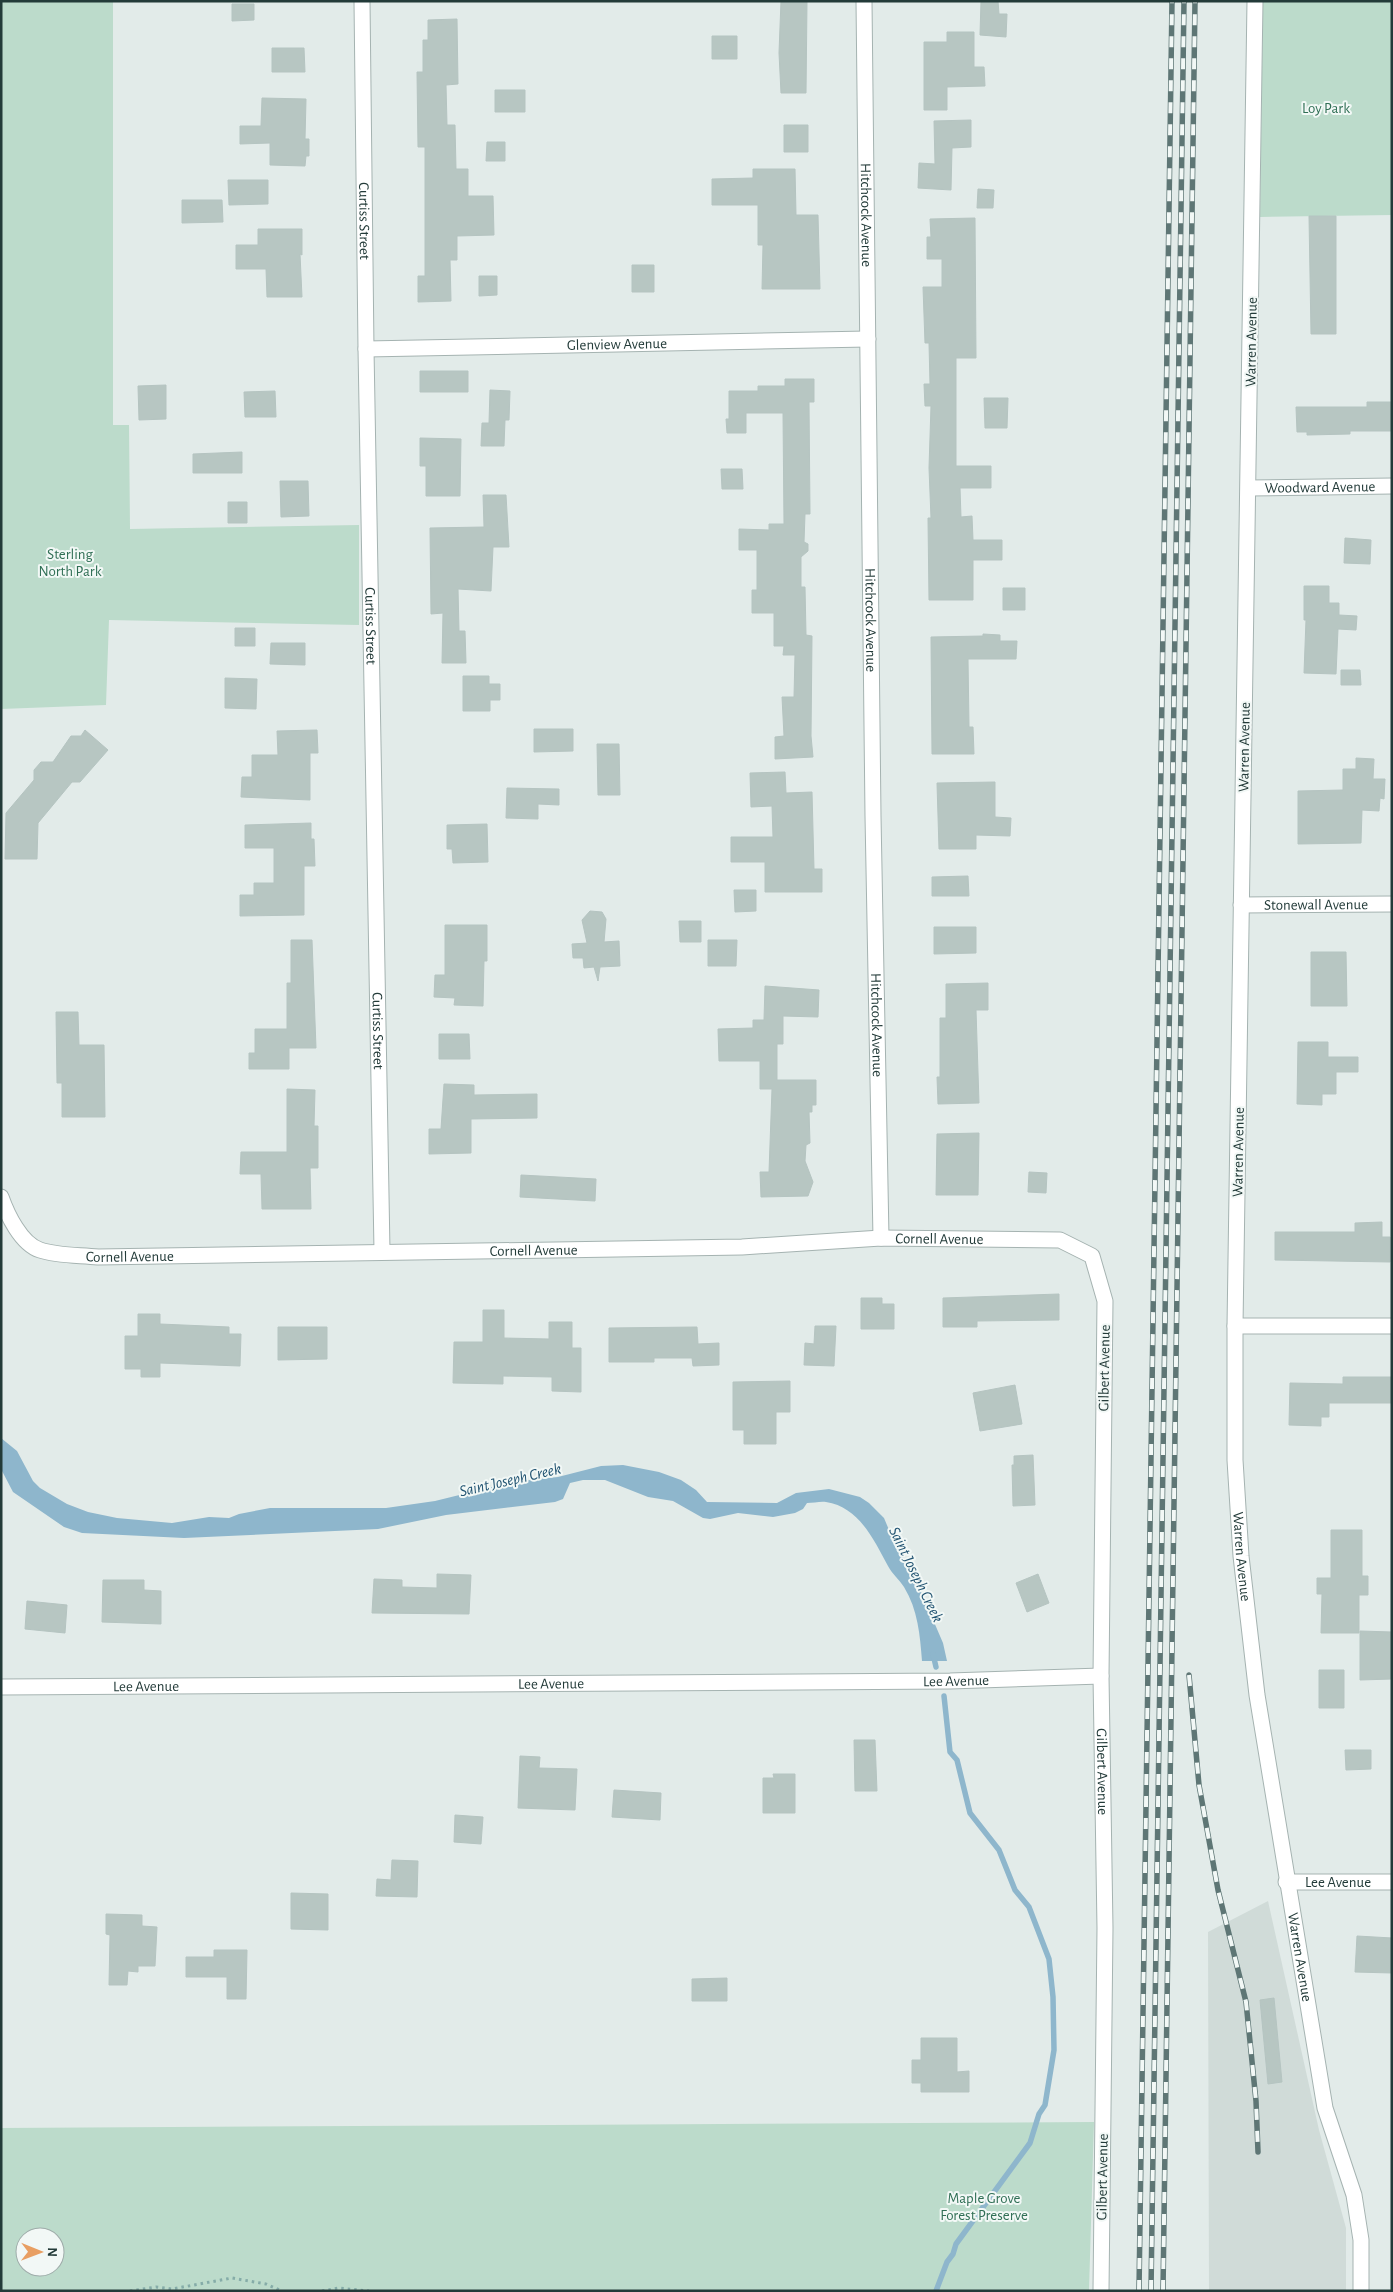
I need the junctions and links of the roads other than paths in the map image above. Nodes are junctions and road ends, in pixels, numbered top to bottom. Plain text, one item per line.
1 (362, 1) edge
2 (864, 1) edge
3 (1255, 1) edge
4 (868, 339) junction
5 (366, 349) junction
6 (1392, 486) edge
7 (1249, 488) junction
8 (1392, 904) edge
9 (1242, 905) junction
10 (1, 1197) edge
11 (880, 1238) junction
12 (382, 1251) junction
13 (1092, 1256) joint
14 (1235, 1326) junction
15 (1392, 1326) edge
16 (1101, 1676) junction
17 (1, 1686) edge
18 (1286, 1882) junction
19 (1392, 1882) edge
20 (1101, 2291) edge
21 (1360, 2291) edge

1 - 5 street, Curtiss Street
2 - 4 street, Hitchcock Avenue
3 - 7 street, Warren Avenue
4 - 5 street, Glenview Avenue
4 - 11 street, Hitchcock Avenue
5 - 12 street, Curtiss Street
6 - 7 street, Woodward Avenue
7 - 9 street, Warren Avenue
8 - 9 street, Stonewall Avenue
9 - 14 street, Warren Avenue
10 - 12 street, Cornell Avenue
11 - 12 street, Cornell Avenue
11 - 13 street, Cornell Avenue
13 - 16 street, Gilbert Avenue
14 - 15 street
14 - 18 street, Warren Avenue
16 - 17 street, Lee Avenue
16 - 20 street, Gilbert Avenue
18 - 19 street, Lee Avenue
18 - 21 street, Warren Avenue

